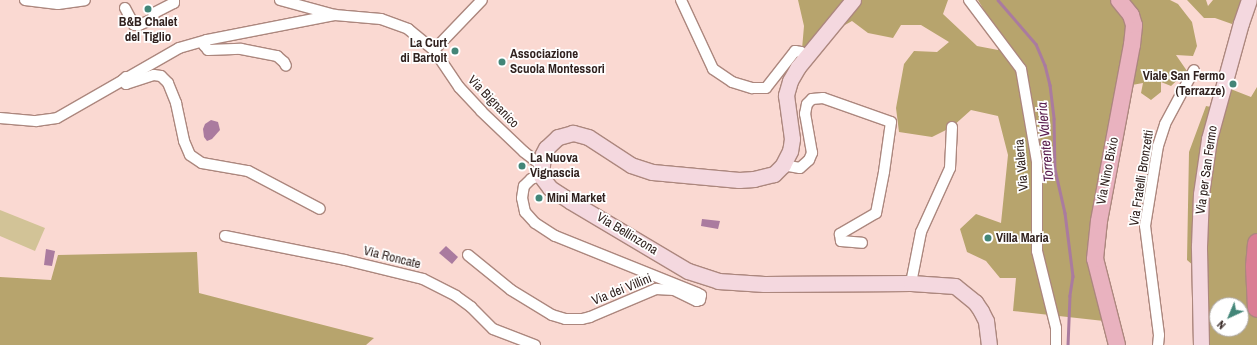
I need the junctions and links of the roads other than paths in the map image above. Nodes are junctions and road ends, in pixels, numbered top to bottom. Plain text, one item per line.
1 (25, 0) edge
2 (85, 0) edge
3 (174, 0) edge
4 (280, 0) edge
5 (482, 0) edge
6 (681, 0) edge
7 (853, 0) edge
8 (969, 0) edge
9 (1119, 0) edge
10 (1249, 0) edge
11 (125, 8) dead end
12 (335, 15) junction
13 (207, 40) junction
14 (434, 50) junction
15 (806, 57) junction
16 (286, 66) dead end
17 (1194, 70) dead end
18 (126, 77) junction
19 (0, 118) edge
20 (952, 127) dead end
21 (783, 165) junction
22 (541, 170) junction
23 (320, 209) dead end
24 (225, 236) dead end
25 (862, 243) dead end
26 (1257, 243) edge
27 (468, 255) dead end
28 (910, 283) junction
29 (1257, 307) edge
30 (535, 345) edge
31 (989, 345) edge
32 (1056, 345) edge
33 (1117, 345) edge
34 (1158, 345) edge
35 (1201, 345) edge

1 - 2 street
3 - 11 street
4 - 12 street, Via Bignanico
5 - 14 street
6 - 15 street
7 - 15 street
8 - 32 street, Via Valeria
9 - 33 main road, Via Nino Bixio
10 - 35 street, Via per San Fermo
12 - 13 street
12 - 14 street, Via Bignanico
13 - 16 street
13 - 18 street
14 - 22 street, Via Bignanico
15 - 21 street
17 - 34 street, Via Fratelli Bronzetti
18 - 19 street
18 - 23 street
20 - 28 street
21 - 22 street
21 - 25 street
22 - 27 street, Via dei Villini
22 - 28 street, Via Bellinzona
24 - 30 street, Via Roncate
26 - 29 highway
28 - 31 street, Via Bellinzona

